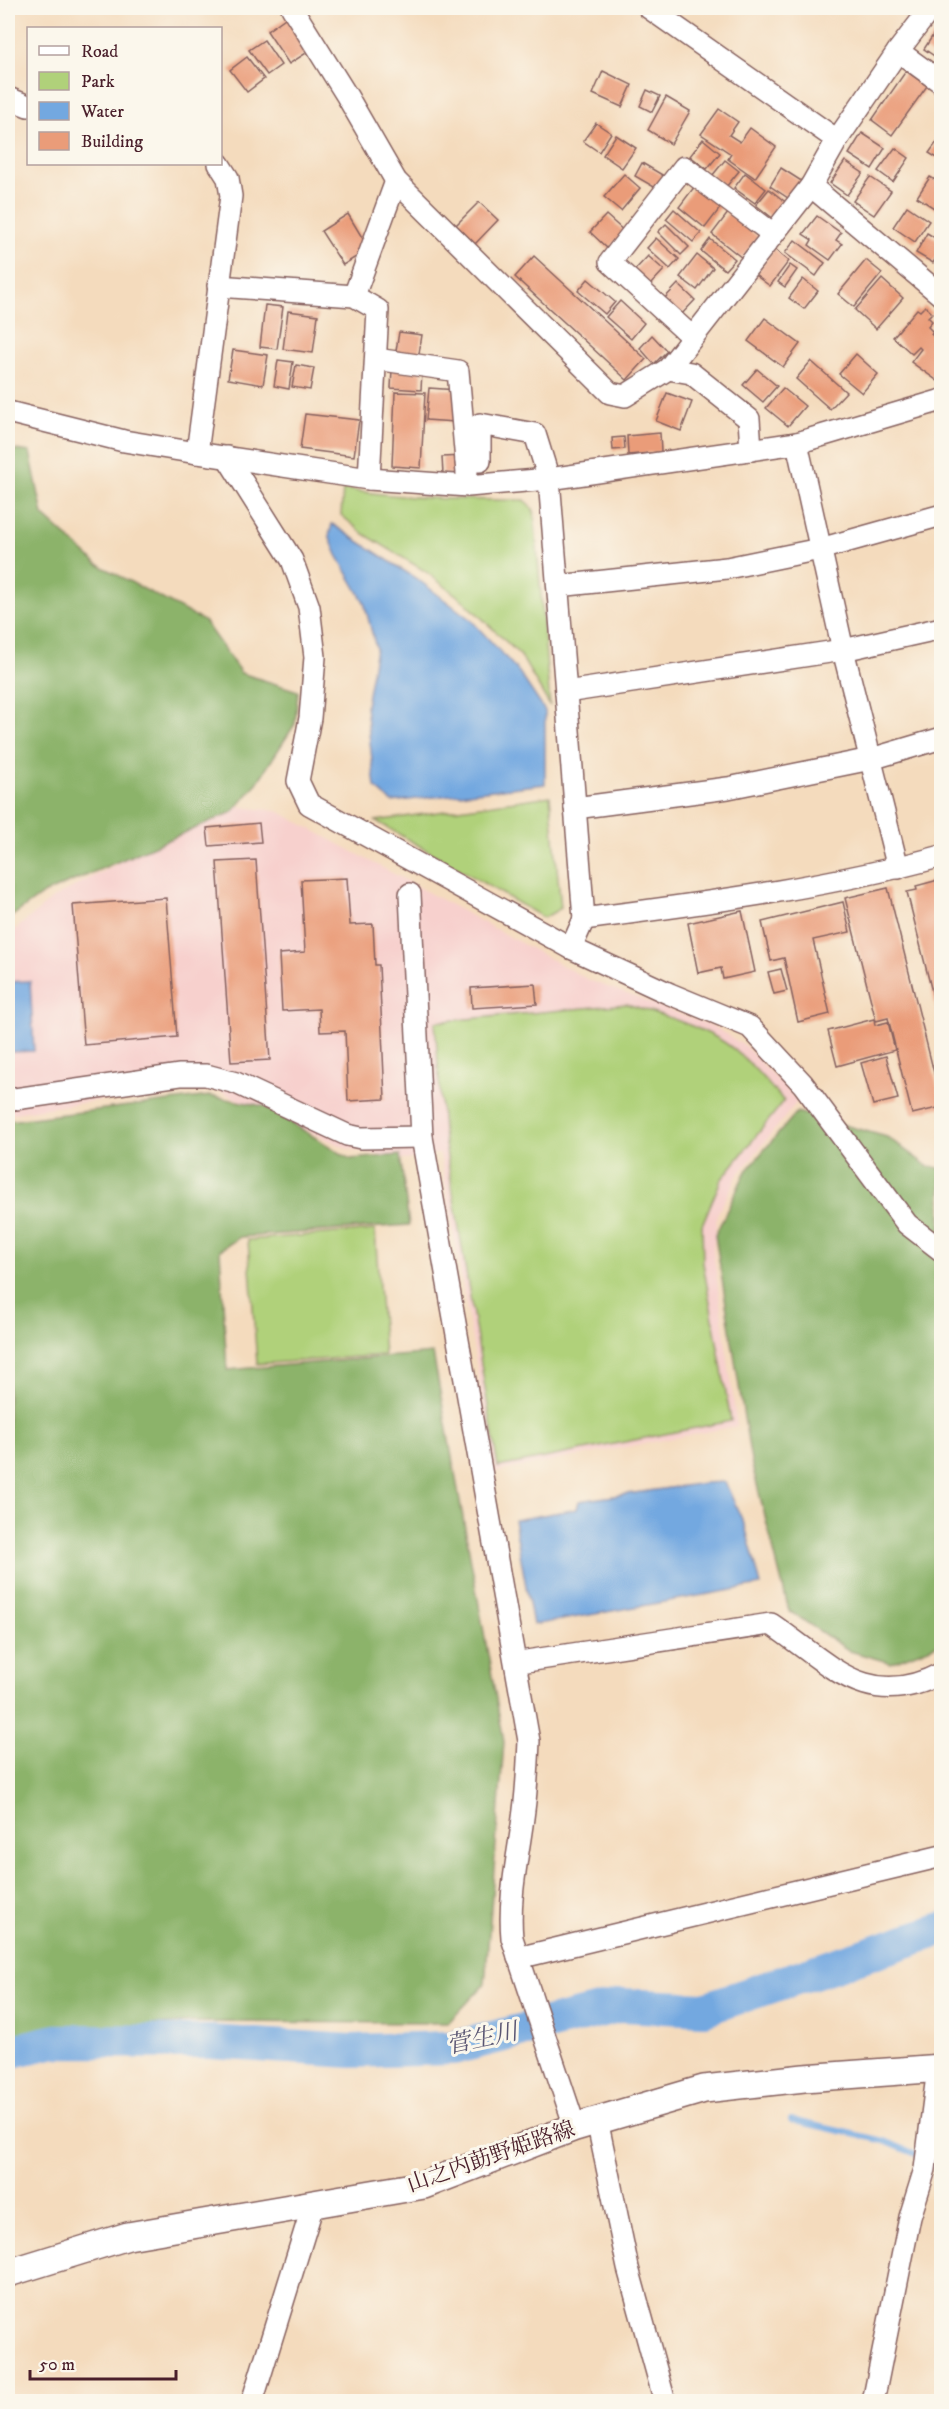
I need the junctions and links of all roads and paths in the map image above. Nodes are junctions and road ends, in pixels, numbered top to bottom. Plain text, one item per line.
1 (292, 8) edge
2 (649, 8) edge
3 (931, 8) edge
4 (898, 51) junction
5 (942, 82) edge
6 (8, 98) edge
7 (27, 106) edge
8 (837, 140) junction
9 (220, 165) edge
10 (396, 182) junction
11 (811, 186) junction
12 (773, 234) junction
13 (218, 286) junction
14 (354, 296) junction
15 (942, 296) edge
16 (692, 338) junction
17 (376, 359) junction
18 (668, 369) junction
19 (942, 400) edge
20 (8, 411) edge
21 (797, 443) junction
22 (751, 450) junction
23 (197, 453) junction
24 (227, 457) junction
25 (466, 461) junction
26 (369, 479) junction
27 (549, 479) junction
28 (468, 486) junction
29 (942, 515) edge
30 (820, 549) junction
31 (558, 586) junction
32 (942, 628) edge
33 (843, 650) junction
34 (566, 692) junction
35 (942, 738) edge
36 (871, 759) junction
37 (575, 808) junction
38 (942, 856) edge
39 (898, 868) junction
40 (410, 894) dead end
41 (584, 918) junction
42 (571, 948) junction
43 (8, 1100) edge
44 (422, 1137) junction
45 (942, 1251) edge
46 (517, 1668) junction
47 (942, 1673) edge
48 (942, 1856) edge
49 (519, 1962) junction
50 (940, 2070) edge
51 (580, 2117) junction
52 (933, 2172) edge
53 (313, 2205) junction
54 (8, 2272) edge
55 (252, 2402) edge
56 (665, 2402) edge
57 (873, 2402) edge

1 - 10 street
2 - 8 street
3 - 4 street
4 - 5 street
4 - 8 street
6 - 7 street
8 - 11 street
9 - 13 street
10 - 14 street
10 - 18 street
11 - 12 street
11 - 15 street
12 - 16 street
12 - 16 street
13 - 14 street
13 - 23 street
14 - 17 street
16 - 18 street
17 - 25 street
17 - 26 street
18 - 22 street
19 - 21 street
20 - 23 street
21 - 22 street
21 - 30 street
22 - 27 street
23 - 24 street
24 - 26 street
24 - 42 street
25 - 27 street
25 - 28 street
26 - 28 street
27 - 28 street
27 - 31 street
29 - 30 street
30 - 31 street
30 - 33 street
31 - 34 street
32 - 33 street
33 - 34 street
33 - 36 street
34 - 37 street
35 - 36 street
36 - 37 street
36 - 39 street
37 - 41 street
38 - 39 street
39 - 41 street
40 - 44 street
41 - 42 street
42 - 45 street
43 - 44 street
44 - 46 street
46 - 47 street
46 - 49 street
48 - 49 street
49 - 51 street
50 - 51 main road, 山之内莇野姫路線
50 - 52 street
51 - 53 main road, 山之内莇野姫路線
51 - 56 street
52 - 57 street
53 - 54 main road, 山之内莇野姫路線
53 - 55 street

